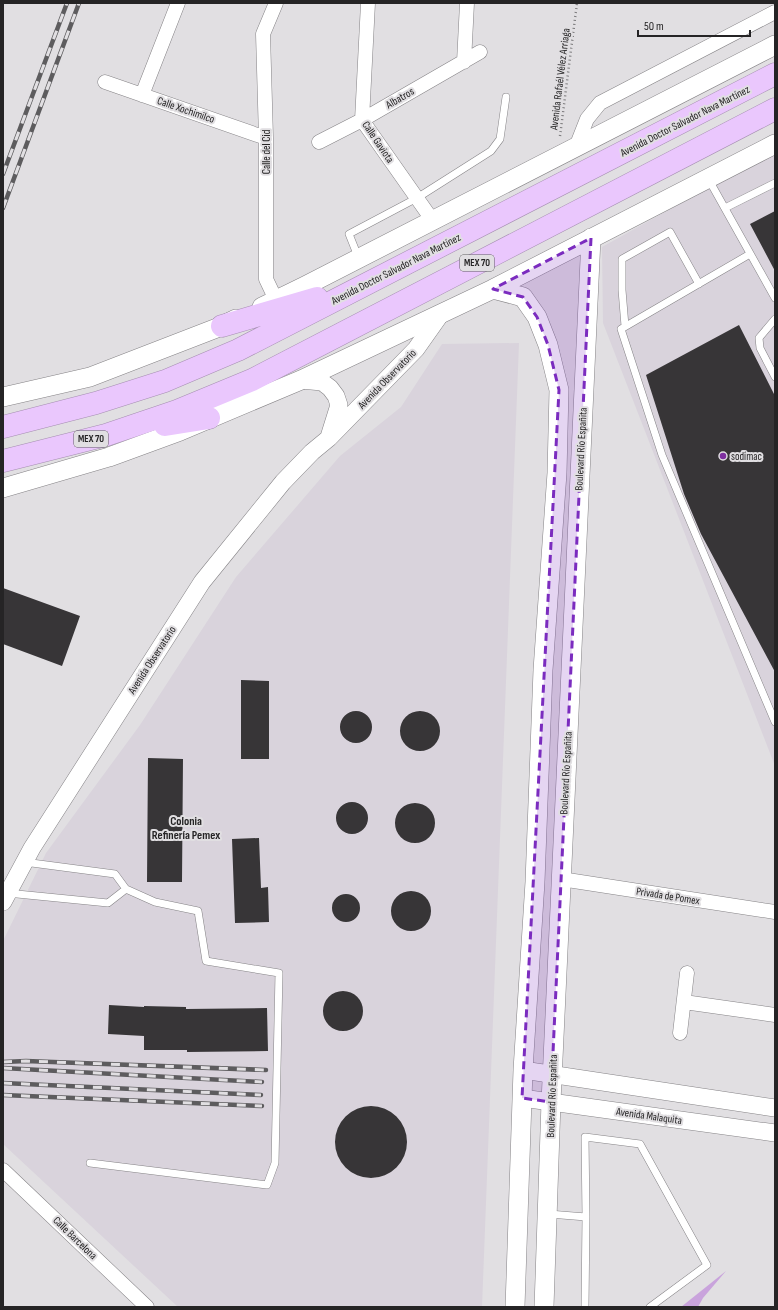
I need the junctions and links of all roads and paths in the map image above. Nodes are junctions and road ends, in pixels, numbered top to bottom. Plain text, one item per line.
1 (178, 3) edge
2 (276, 3) edge
3 (368, 3) edge
4 (467, 3) edge
5 (578, 3) edge
6 (775, 12) edge
7 (775, 45) edge
8 (480, 52) dead end
9 (464, 62) junction
10 (775, 74) edge
11 (105, 82) dead end
12 (142, 95) junction
13 (506, 97) dead end
14 (775, 109) edge
15 (362, 120) junction
16 (266, 138) junction
17 (319, 142) dead end
18 (775, 144) edge
19 (576, 147) junction
20 (557, 156) junction
21 (708, 178) junction
22 (775, 183) edge
23 (417, 198) junction
24 (725, 208) junction
25 (433, 221) junction
26 (591, 238) junction
27 (750, 254) junction
28 (358, 259) junction
29 (368, 283) junction
30 (699, 284) junction
31 (493, 289) junction
32 (775, 298) edge
33 (276, 300) junction
34 (440, 314) junction
35 (775, 319) edge
36 (222, 326) junction
37 (625, 326) junction
38 (775, 377) edge
39 (301, 380) junction
40 (3, 397) edge
41 (209, 418) junction
42 (3, 427) edge
43 (106, 435) junction
44 (329, 438) junction
45 (3, 461) edge
46 (3, 488) edge
47 (775, 722) edge
48 (24, 862) junction
49 (561, 879) junction
50 (126, 889) junction
51 (5, 898) edge
52 (775, 912) edge
53 (687, 973) dead end
54 (684, 1002) junction
55 (775, 1015) edge
56 (680, 1033) dead end
57 (523, 1070) junction
58 (552, 1074) junction
59 (522, 1098) junction
60 (551, 1102) junction
61 (775, 1108) edge
62 (775, 1133) edge
63 (90, 1163) dead end
64 (3, 1170) edge
65 (547, 1214) junction
66 (586, 1217) junction
67 (147, 1307) edge
68 (515, 1307) edge
69 (544, 1307) edge
70 (584, 1307) edge
71 (650, 1307) edge

1 - 12 street
2 - 16 street, Calle del Cid
3 - 15 street, Calle Gaviota
4 - 9 street
5 - 20 path, Avenida Rafaél Vélez Arriaga
6 - 19 street
7 - 19 main road
8 - 9 street, Albatros
9 - 15 street, Albatros
10 - 29 highway, Avenida Doctor Salvador Nava Martínez
11 - 12 street, Calle Xochimilco
12 - 16 street, Calle Xochimilco
13 - 23 lane
14 - 43 highway, MEX 70
15 - 17 street, Albatros
15 - 23 street, Calle Gaviota
16 - 33 street, Calle del Cid
18 - 21 main road
19 - 20 main road
20 - 25 main road
21 - 24 lane
21 - 26 main road
22 - 24 lane
23 - 25 street, Calle Gaviota
23 - 28 lane
24 - 27 lane
25 - 28 main road
26 - 31 main road
26 - 49 main road, Boulevard Río Españita
27 - 30 lane
27 - 32 lane
28 - 33 main road
29 - 36 highway
29 - 42 highway, Avenida Doctor Salvador Nava Martínez
30 - 37 lane
30 - 37 lane
31 - 34 main road
31 - 57 main road, Boulevard Río Españita
33 - 36 main road
34 - 39 main road
34 - 44 street, Avenida Observatorio
35 - 38 lane
36 - 40 main road
37 - 47 lane
39 - 41 main road
39 - 44 street
41 - 43 highway
41 - 46 main road
43 - 45 highway, MEX 70
44 - 48 street, Avenida Observatorio
48 - 50 lane
48 - 51 street, Avenida Observatorio
49 - 52 street, Privada de Pomex
49 - 58 main road, Boulevard Río Españita
50 - 51 lane
50 - 63 lane
53 - 54 street
54 - 55 street
54 - 56 street
57 - 58 street
57 - 59 main road, Boulevard Río Españita
58 - 60 main road, Boulevard Río Españita
58 - 61 street
59 - 60 street, Avenida Malaquita
59 - 68 main road, Boulevard Río Españita
60 - 62 street, Avenida Malaquita
60 - 65 main road, Boulevard Río Españita
64 - 67 street, Calle Barcelona
65 - 66 lane
65 - 69 main road, Boulevard Río Españita
66 - 70 lane
66 - 71 lane

